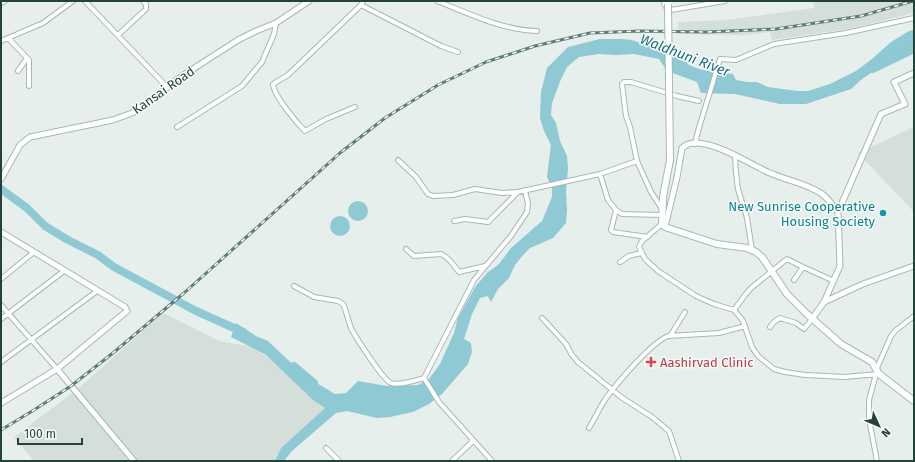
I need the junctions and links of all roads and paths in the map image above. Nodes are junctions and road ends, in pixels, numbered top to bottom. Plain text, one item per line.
1 (5, 1) edge
2 (73, 1) edge
3 (85, 1) edge
4 (143, 1) edge
5 (309, 1) edge
6 (437, 1) edge
7 (725, 1) edge
8 (667, 2) edge
9 (1, 3) edge
10 (362, 3) edge
11 (914, 18) edge
12 (276, 23) junction
13 (537, 31) dead end
14 (118, 35) junction
15 (8, 38) junction
16 (1, 41) edge
17 (458, 52) dead end
18 (27, 58) junction
19 (18, 71) dead end
20 (914, 73) edge
21 (29, 86) dead end
22 (167, 87) junction
23 (699, 101) dead end
24 (355, 107) dead end
25 (177, 127) dead end
26 (695, 144) junction
27 (735, 155) junction
28 (398, 160) dead end
29 (637, 161) junction
30 (600, 174) junction
31 (1, 179) edge
32 (525, 190) junction
33 (518, 192) junction
34 (616, 210) junction
35 (662, 212) junction
36 (838, 212) junction
37 (454, 221) dead end
38 (664, 225) junction
39 (1, 232) edge
40 (647, 237) junction
41 (406, 248) dead end
42 (752, 250) junction
43 (34, 252) junction
44 (641, 254) junction
45 (620, 262) dead end
46 (486, 266) junction
47 (914, 266) edge
48 (803, 267) junction
49 (771, 270) junction
50 (64, 271) junction
51 (1, 279) edge
52 (794, 280) dead end
53 (834, 281) junction
54 (294, 286) dead end
55 (97, 291) junction
56 (824, 302) junction
57 (1, 305) edge
58 (734, 310) junction
59 (685, 312) dead end
60 (9, 314) junction
61 (914, 316) edge
62 (542, 318) dead end
63 (1, 319) edge
64 (812, 319) junction
65 (745, 326) junction
66 (770, 326) dead end
67 (670, 336) junction
68 (32, 340) junction
69 (1, 362) edge
70 (57, 369) junction
71 (877, 372) junction
72 (424, 379) junction
73 (613, 390) junction
74 (914, 401) edge
75 (1, 404) edge
76 (589, 428) dead end
77 (473, 441) junction
78 (326, 448) dead end
79 (134, 461) edge
80 (339, 461) edge
81 (452, 461) edge
82 (492, 461) edge
83 (679, 461) edge
84 (877, 461) edge

1 - 9 street
2 - 15 street
3 - 14 street
4 - 14 street
5 - 12 street, Kansai Road
6 - 13 street
7 - 8 street
8 - 35 main road, bridge
10 - 17 street
10 - 24 street
11 - 26 street
12 - 22 street, Kansai Road
12 - 25 street
14 - 22 street
15 - 16 street
15 - 18 street
18 - 19 street
18 - 21 street
20 - 36 street
22 - 31 street, Kansai Road
23 - 29 street
26 - 27 street
26 - 38 street
27 - 36 street
27 - 42 street
28 - 33 street
29 - 30 street
29 - 35 street
30 - 32 street
30 - 34 street
32 - 33 street
32 - 46 street
33 - 37 street
34 - 35 street
34 - 40 street
35 - 38 main road
36 - 53 street
38 - 40 street
38 - 42 main road
39 - 43 street
40 - 44 street
41 - 46 street
42 - 49 main road
43 - 50 street
43 - 51 street
44 - 45 street
44 - 58 street
46 - 72 street
47 - 56 street
48 - 49 street
48 - 52 street
48 - 53 street
49 - 58 street
49 - 64 main road
50 - 55 street
50 - 60 street
53 - 56 street
54 - 72 street
55 - 68 street
55 - 70 street
56 - 64 street
57 - 60 street
58 - 65 street
59 - 67 street
60 - 63 street
60 - 68 street
61 - 71 street
62 - 73 street
64 - 66 street
64 - 71 main road
65 - 67 street
65 - 71 street
67 - 73 street
68 - 69 street
68 - 70 street
70 - 75 street
70 - 79 street
71 - 74 main road
71 - 84 street
72 - 77 street
73 - 76 street
73 - 83 street
77 - 81 street
77 - 82 street
78 - 80 street

